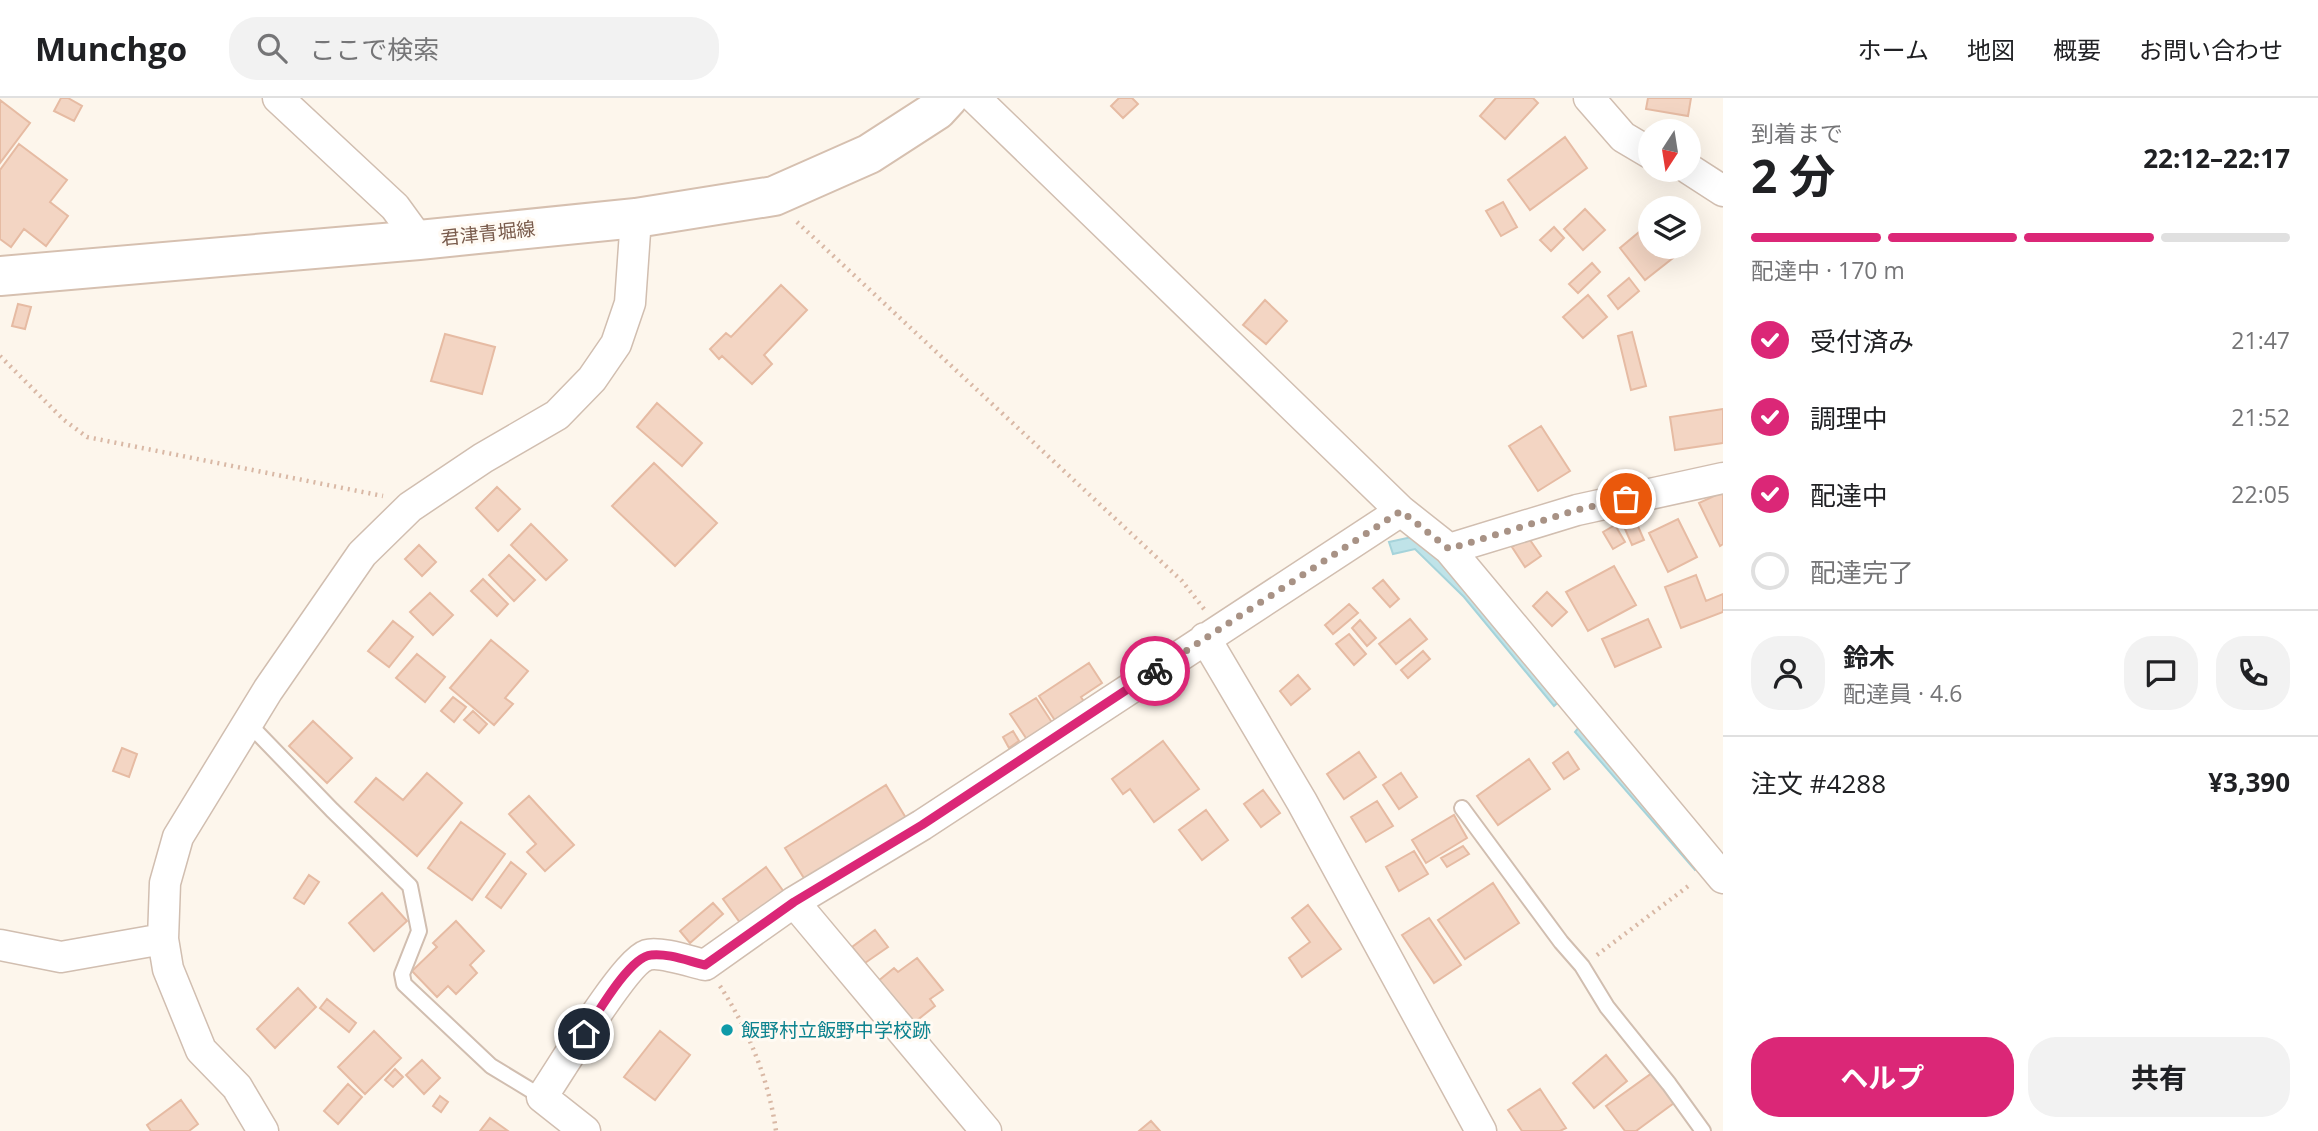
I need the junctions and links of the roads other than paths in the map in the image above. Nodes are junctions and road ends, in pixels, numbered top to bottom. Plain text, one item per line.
1 (278, 98) edge
2 (947, 98) edge
3 (975, 98) edge
4 (1589, 98) edge
5 (1638, 146) edge
6 (1701, 177) edge
7 (1723, 191) edge
8 (636, 218) junction
9 (419, 240) junction
10 (0, 276) edge
11 (1723, 478) edge
12 (1401, 511) junction
13 (1449, 549) junction
14 (1212, 634) junction
15 (248, 723) junction
16 (1462, 808) dead end
17 (1719, 872) edge
18 (794, 902) junction
19 (163, 939) junction
20 (0, 945) edge
21 (542, 1097) junction
22 (263, 1131) edge
23 (585, 1131) edge
24 (986, 1131) edge
25 (1481, 1131) edge
26 (1703, 1131) edge

1 - 9 street
2 - 8 main road, 君津青堀線
3 - 12 street
4 - 5 street
6 - 7 street
8 - 9 main road, 君津青堀線
8 - 15 street
9 - 10 main road, 君津青堀線
11 - 13 street
12 - 13 street
12 - 14 street
13 - 17 street
14 - 18 street
14 - 25 street
15 - 19 street
15 - 21 lane
16 - 26 lane
18 - 21 street
18 - 24 street
19 - 20 street
19 - 22 street
21 - 23 street

